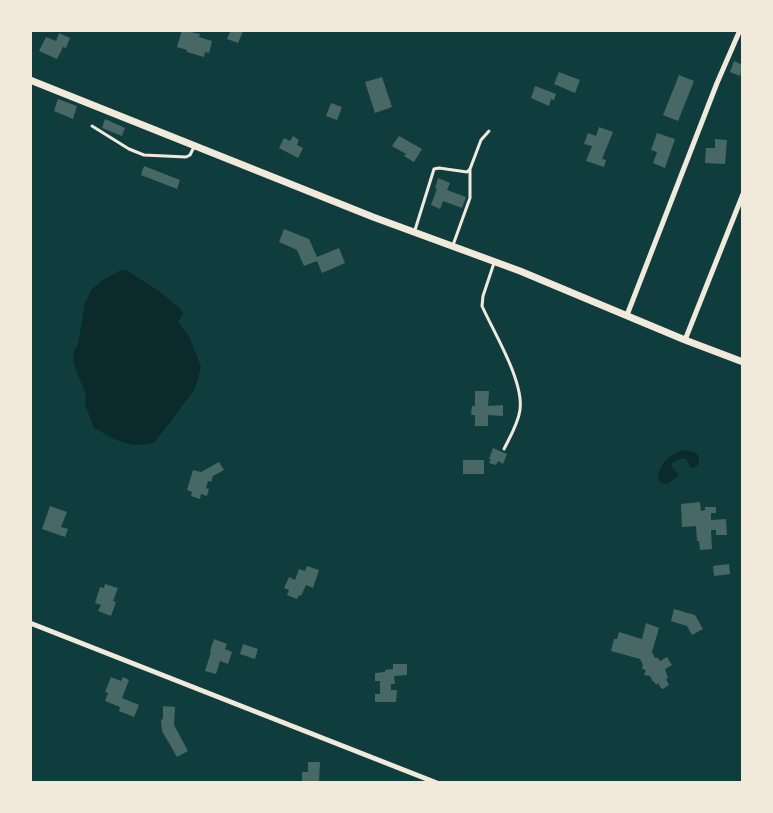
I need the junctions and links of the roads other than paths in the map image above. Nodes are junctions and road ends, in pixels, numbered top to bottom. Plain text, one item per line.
1 (740, 30) edge
2 (30, 81) edge
3 (92, 126) dead end
4 (489, 131) dead end
5 (195, 146) junction
6 (470, 169) junction
7 (743, 194) edge
8 (414, 232) junction
9 (452, 246) junction
10 (494, 261) junction
11 (627, 315) junction
12 (685, 340) junction
13 (743, 362) edge
14 (504, 449) dead end
15 (30, 623) edge
16 (437, 783) edge

1 - 11 street
2 - 5 street
3 - 5 lane
4 - 6 lane
5 - 8 street
6 - 8 lane
6 - 9 lane
7 - 12 street
8 - 9 street
9 - 10 street
10 - 11 street
10 - 14 lane
11 - 12 street
12 - 13 street
15 - 16 street

